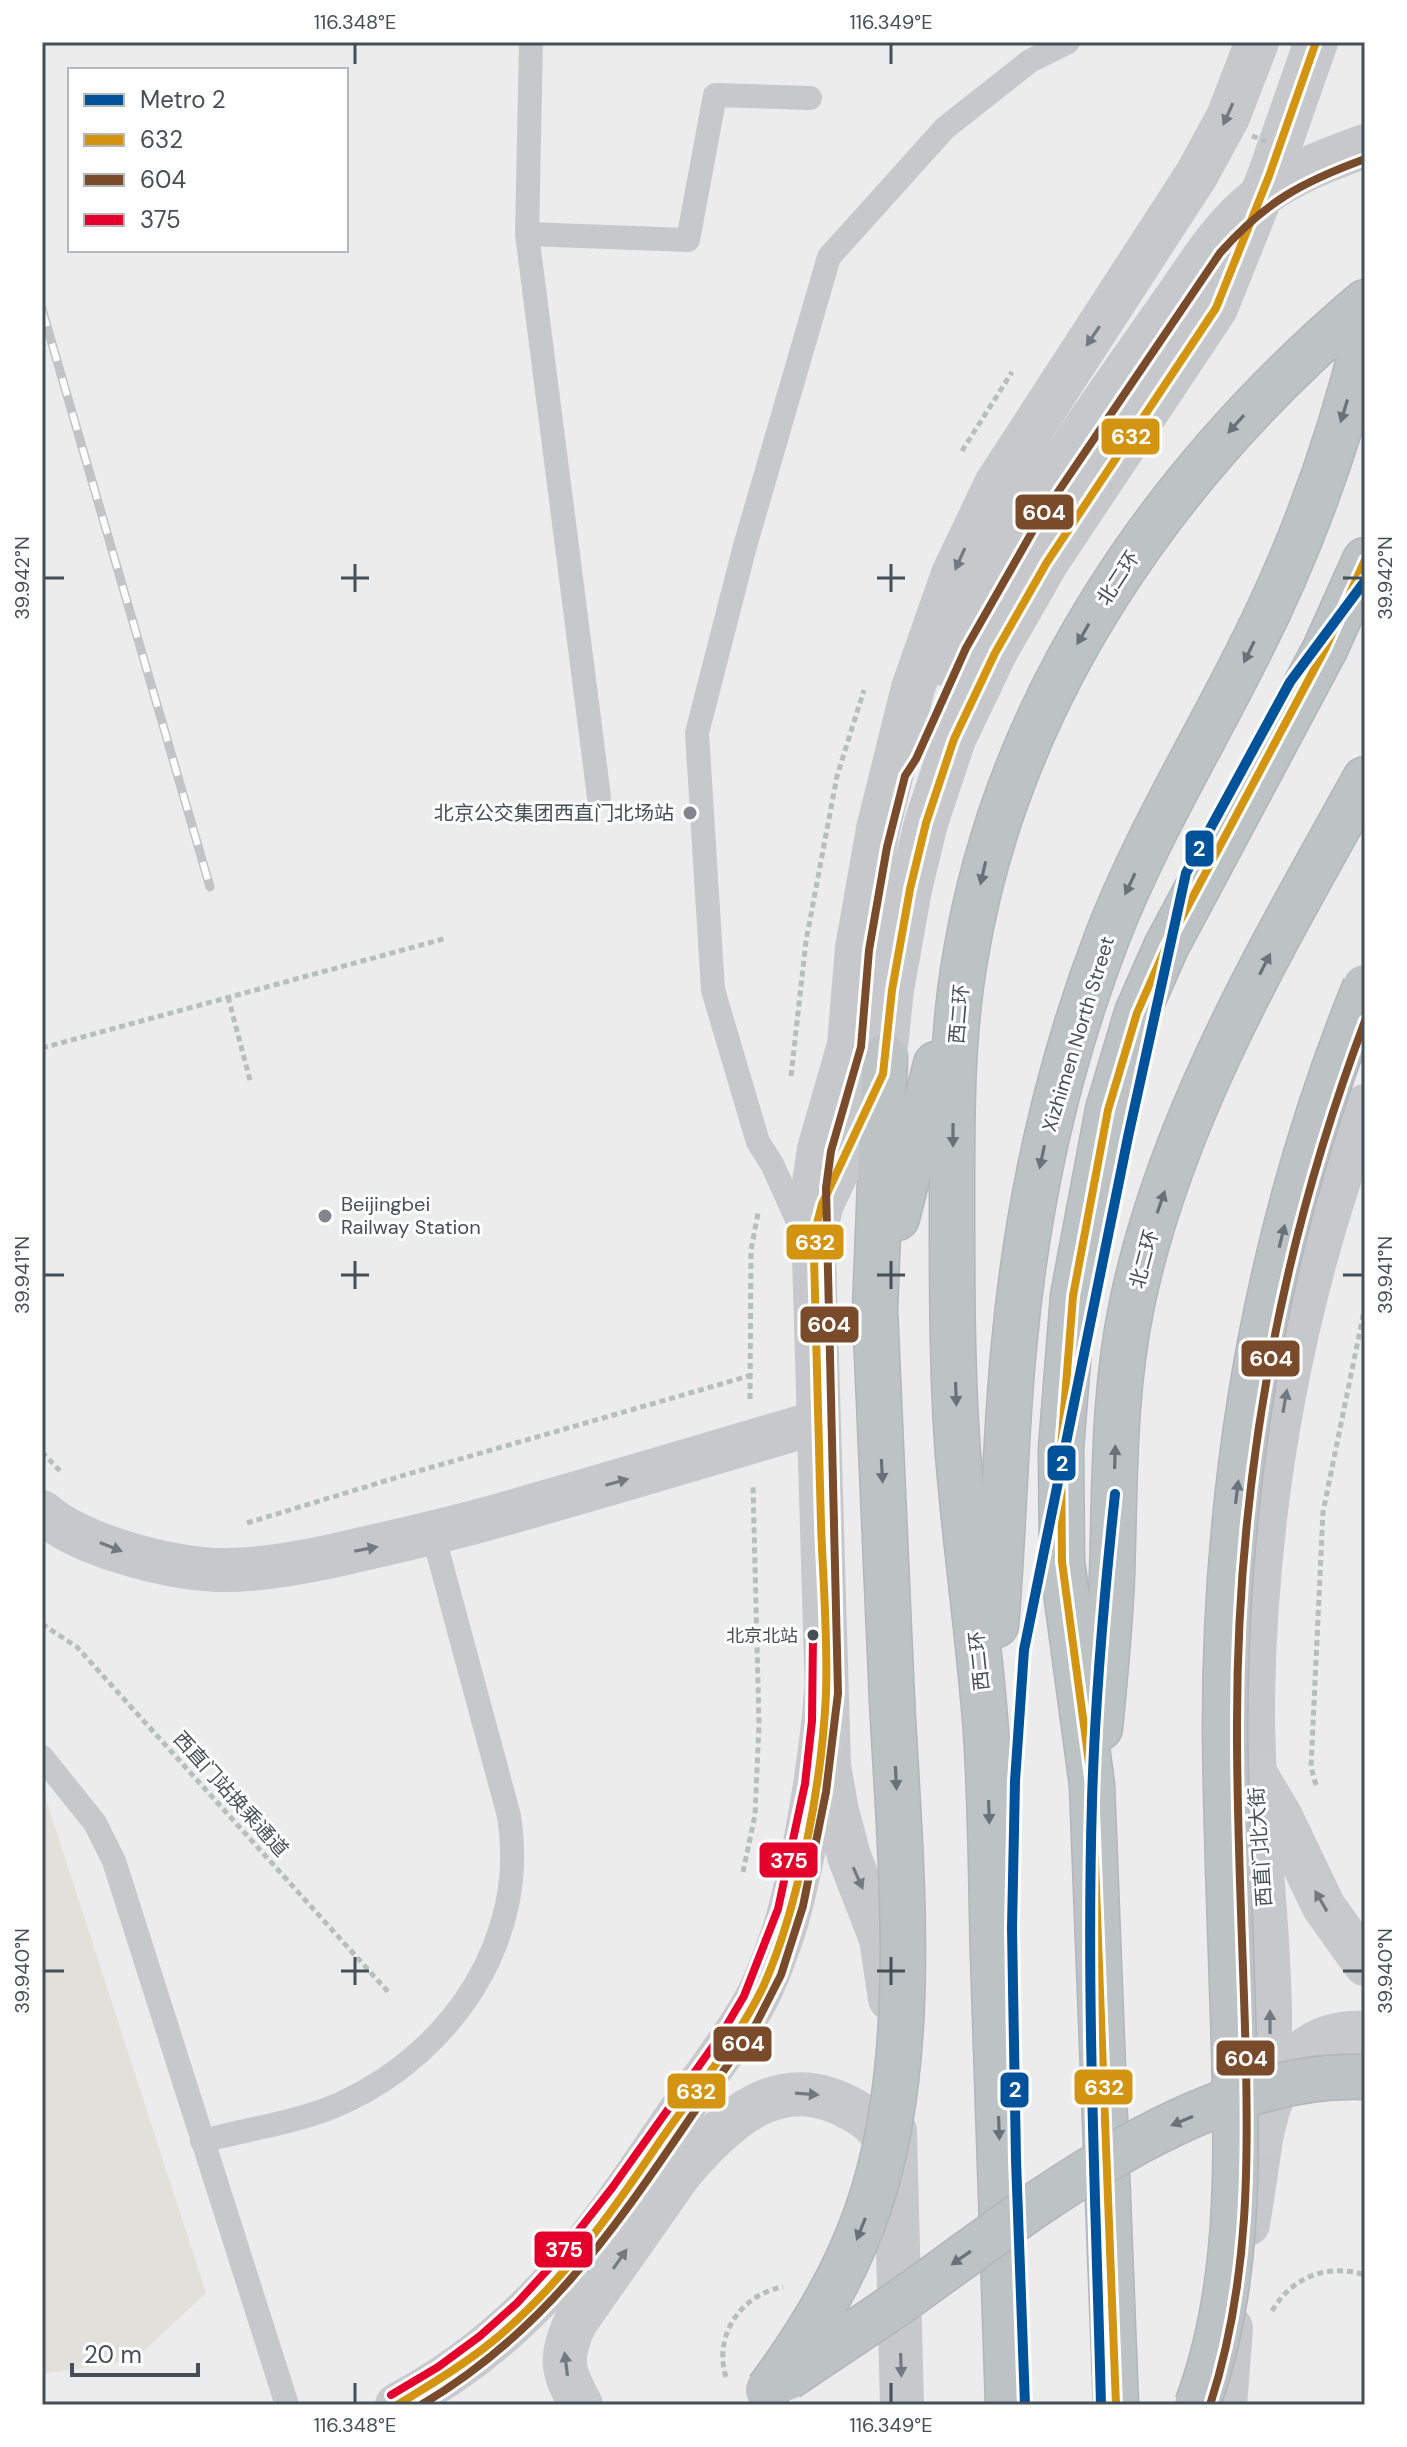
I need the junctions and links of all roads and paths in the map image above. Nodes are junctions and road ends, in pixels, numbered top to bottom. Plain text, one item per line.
1 (531, 42) edge
2 (1068, 42) edge
3 (1257, 42) edge
4 (1316, 42) edge
5 (810, 98) dead end
6 (1365, 146) edge
7 (527, 234) junction
8 (1365, 302) edge
9 (1365, 336) edge
10 (1365, 560) edge
11 (894, 771) junction
12 (1365, 779) edge
13 (599, 797) dead end
14 (973, 918) junction
15 (447, 938) dead end
16 (1365, 987) edge
17 (228, 997) junction
18 (42, 1048) edge
19 (885, 1057) junction
20 (251, 1084) dead end
21 (1365, 1106) edge
22 (814, 1256) junction
23 (1365, 1306) edge
24 (875, 1309) junction
25 (749, 1376) dead end
26 (818, 1422) junction
27 (42, 1452) edge
28 (66, 1475) dead end
29 (42, 1512) edge
30 (241, 1525) dead end
31 (433, 1534) junction
32 (42, 1624) edge
33 (826, 1692) junction
34 (986, 1735) junction
35 (42, 1757) edge
36 (1255, 1773) junction
37 (1092, 1785) junction
38 (1319, 1798) dead end
39 (1365, 1964) edge
40 (390, 1994) dead end
41 (1365, 2033) edge
42 (1365, 2077) edge
43 (1262, 2134) junction
44 (202, 2141) junction
45 (896, 2175) junction
46 (1365, 2275) edge
47 (1272, 2311) dead end
48 (759, 2398) edge
49 (287, 2405) edge
50 (397, 2405) edge
51 (581, 2405) edge
52 (902, 2405) edge
53 (1008, 2405) edge
54 (1116, 2405) edge
55 (1197, 2405) edge
56 (1225, 2405) edge

1 - 7 lane
2 - 22 lane
3 -> 11 street
4 - 19 street
5 - 7 lane
6 - 11 street, bridge
7 - 13 lane
8 -> 14 highway, 北二环
9 -> 34 highway, Xizhimen North Street
10 - 37 highway
11 - 22 street
37 -> 12 highway, 北二环
14 - 24 highway
14 -> 34 highway, 西二环
15 - 17 path
55 -> 16 highway, bridge
17 - 18 path
17 - 20 path
19 - 22 street
19 - 24 highway
36 -> 21 street, 西直门北大街
22 - 26 street
23 - 38 path
24 -> 48 highway, bridge
25 - 30 path
31 -> 26 street
26 - 33 street
27 - 28 path
29 -> 31 street
31 - 44 lane
32 - 40 path, 西直门站换乘通道
33 -> 45 street
33 - 50 main road
34 -> 53 highway, 西二环
35 - 44 lane
39 -> 36 main road
43 -> 36 street, 西直门北大街
37 - 54 highway
41 - 43 main road
42 -> 48 highway, bridge
43 - 56 street, 西直门北大街
44 - 49 lane
51 -> 45 main road
45 -> 52 street
46 - 47 path

